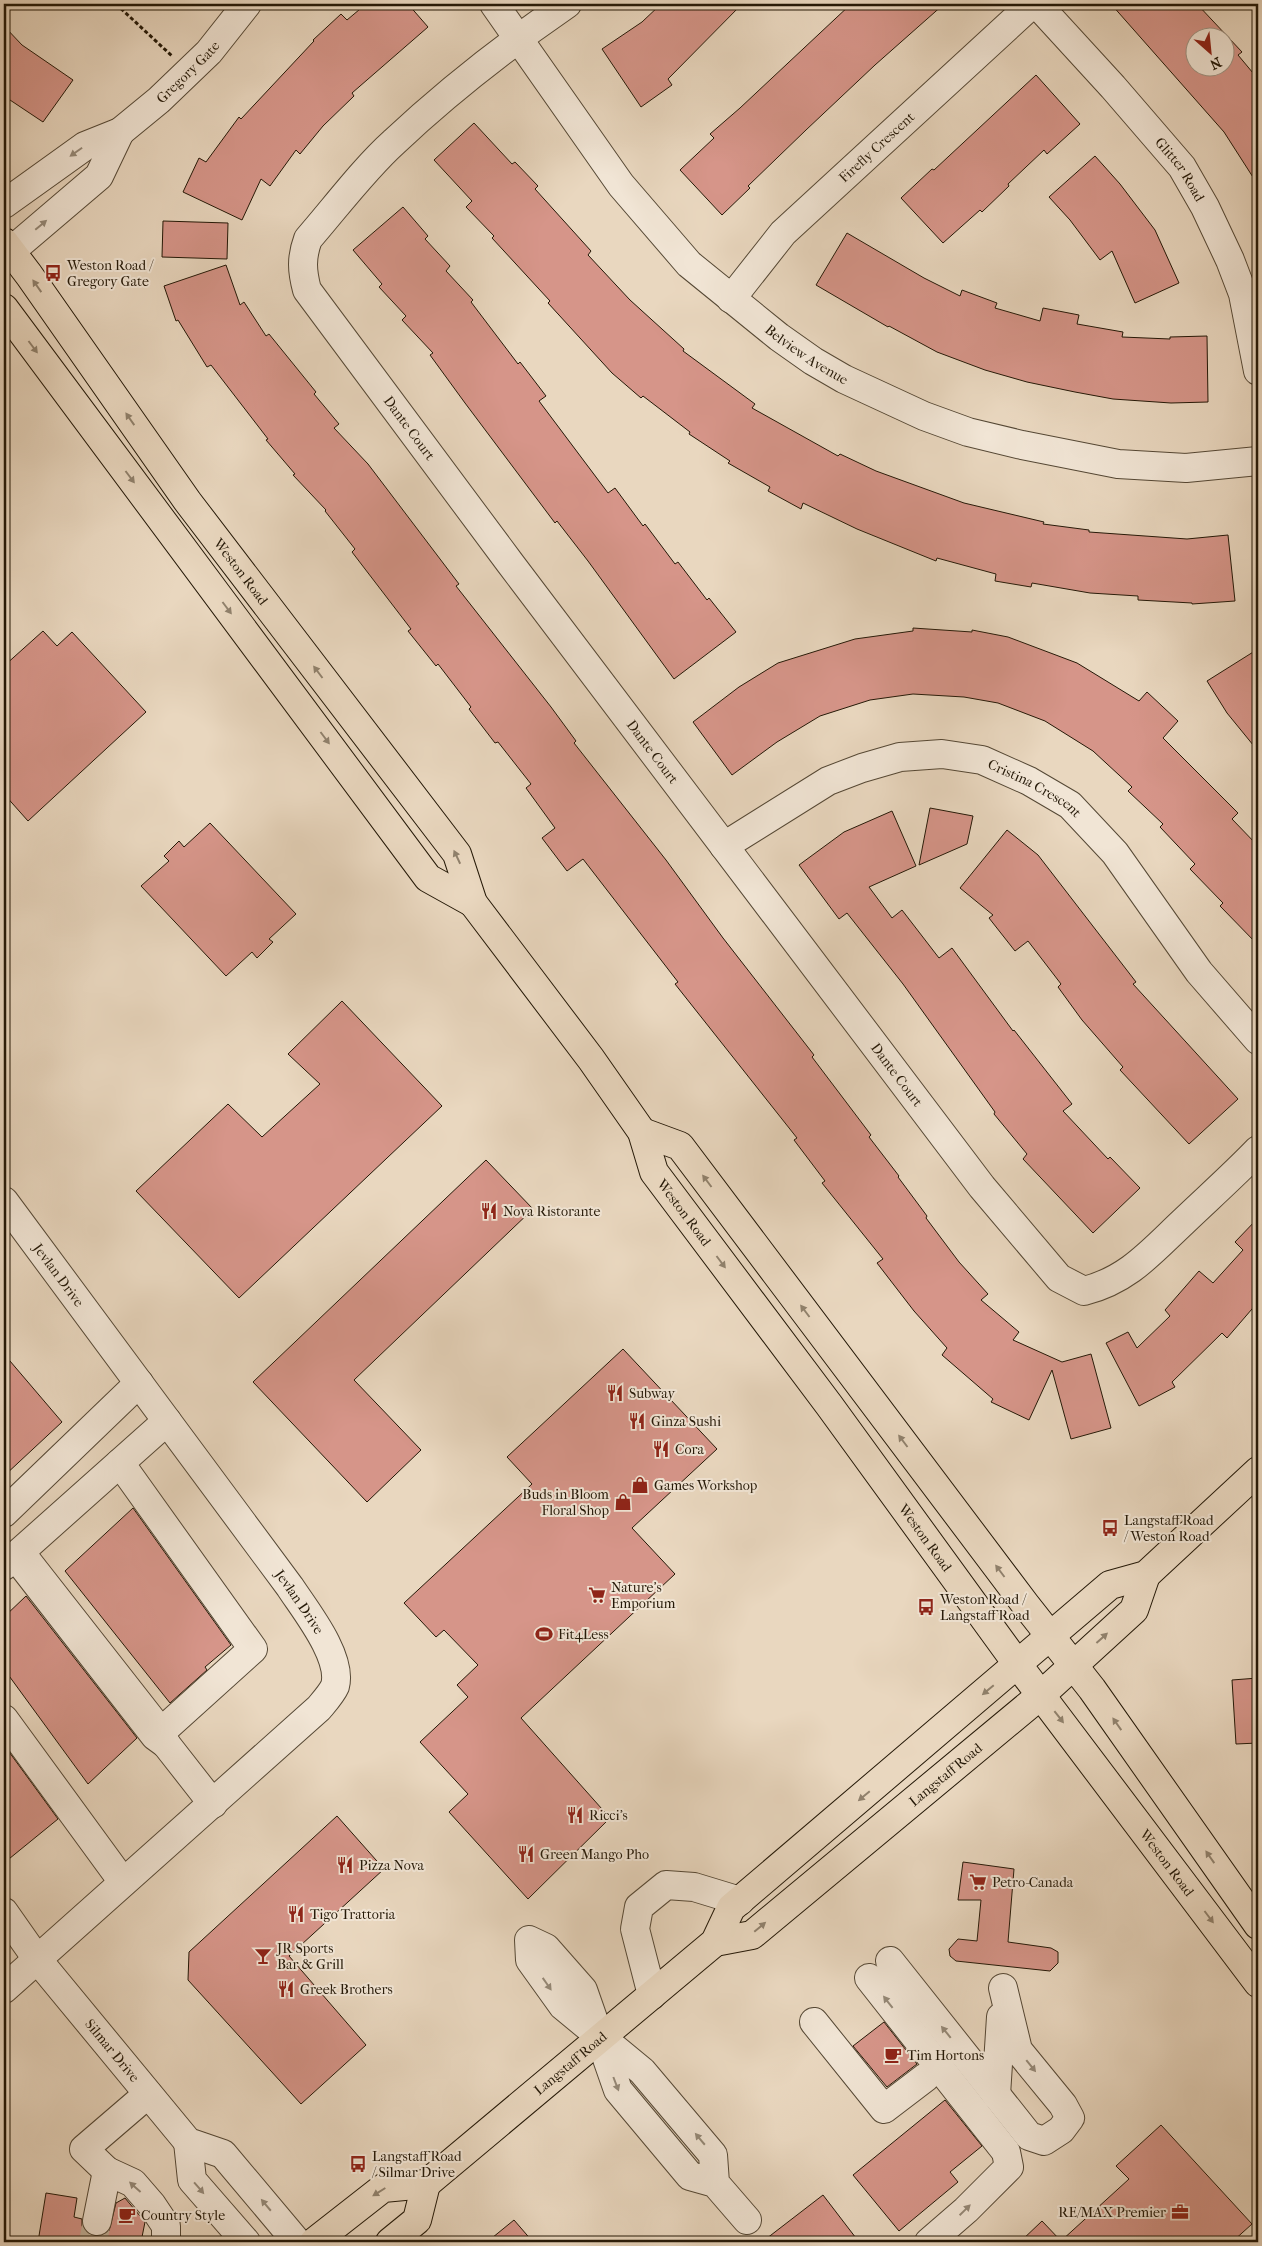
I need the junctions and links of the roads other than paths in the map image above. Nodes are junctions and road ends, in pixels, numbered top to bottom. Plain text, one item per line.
1 (246, 4) edge
2 (494, 4) edge
3 (567, 4) edge
4 (1032, 4) edge
5 (1037, 4) edge
6 (517, 39) junction
7 (120, 132) junction
8 (4, 204) edge
9 (6, 250) edge
10 (732, 299) junction
11 (4, 308) edge
12 (1258, 371) edge
13 (1258, 461) edge
14 (724, 846) junction
15 (473, 903) junction
16 (1258, 1040) edge
17 (642, 1132) junction
18 (1258, 1150) edge
19 (4, 1201) edge
20 (139, 1383) junction
21 (167, 1421) junction
22 (120, 1463) junction
23 (1258, 1471) edge
24 (4, 1513) edge
25 (4, 1566) edge
26 (1146, 1575) junction
27 (1051, 1636) junction
28 (1073, 1664) junction
29 (1018, 1665) junction
30 (1041, 1694) junction
31 (4, 1719) edge
32 (163, 1738) junction
33 (212, 1804) junction
34 (123, 1882) junction
35 (740, 1901) junction
36 (4, 1912) edge
37 (1258, 1925) edge
38 (715, 1942) junction
39 (37, 1958) junction
40 (1258, 1983) edge
41 (4, 1989) edge
42 (652, 1995) junction
43 (814, 2022) dead end
44 (601, 2038) junction
45 (926, 2077) dead end
46 (148, 2094) junction
47 (996, 2095) junction
48 (188, 2142) junction
49 (107, 2171) junction
50 (426, 2184) junction
51 (747, 2220) dead end
52 (97, 2222) tunnel mouth
53 (166, 2242) edge
54 (246, 2242) edge
55 (297, 2242) edge
56 (314, 2242) edge
57 (390, 2242) edge
58 (929, 2242) edge

1 - 7 street, Gregory Gate
2 - 6 street, Belview Avenue
3 - 6 street, Dante Court
4 - 10 street, Firefly Crescent
5 - 12 street, Glitter Road
6 - 10 street, Belview Avenue
6 - 14 street, Dante Court
7 -> 8 street, Gregory Gate
9 -> 7 street, Gregory Gate
15 -> 9 main road, Weston Road
10 - 13 street, Belview Avenue
11 -> 15 main road, Weston Road
14 - 16 street, Cristina Crescent
14 - 18 street, Dante Court
15 - 17 main road, Weston Road
27 -> 17 main road
17 -> 29 main road, Weston Road
19 - 20 street, Jevlan Drive
20 - 21 street, Jevlan Drive
20 - 24 street
21 - 22 street
21 - 33 street, Jevlan Drive
22 - 32 street
22 - 32 street
23 - 26 main road, Langstaff Road
25 - 32 street
26 - 27 main road, Langstaff Road
28 -> 26 main road, Langstaff Road
27 - 28 main road
27 - 29 main road, Langstaff Road
28 - 30 main road, Langstaff Road
37 -> 28 main road
29 - 30 main road, Weston Road
29 -> 35 main road, Langstaff Road
38 -> 30 main road, Langstaff Road
30 -> 40 main road, Weston Road
31 - 34 street
32 - 33 street
33 - 34 street, Jevlan Drive
34 - 39 street, Jevlan Drive
35 - 38 main road, Langstaff Road
35 - 42 street
36 - 39 street, Silmar Drive
38 - 42 main road, Langstaff Road
39 - 41 street, Jevlan Drive
39 - 46 street, Silmar Drive
42 - 44 main road, Langstaff Road
43 - 45 street
44 - 50 main road, Langstaff Road
44 - 51 street
46 - 48 street, Silmar Drive
46 - 49 street
47 -> 47 street
47 - 58 street
48 -> 54 street
55 -> 48 street
49 - 52 street
53 -> 49 street
50 -> 56 main road
50 - 57 main road

